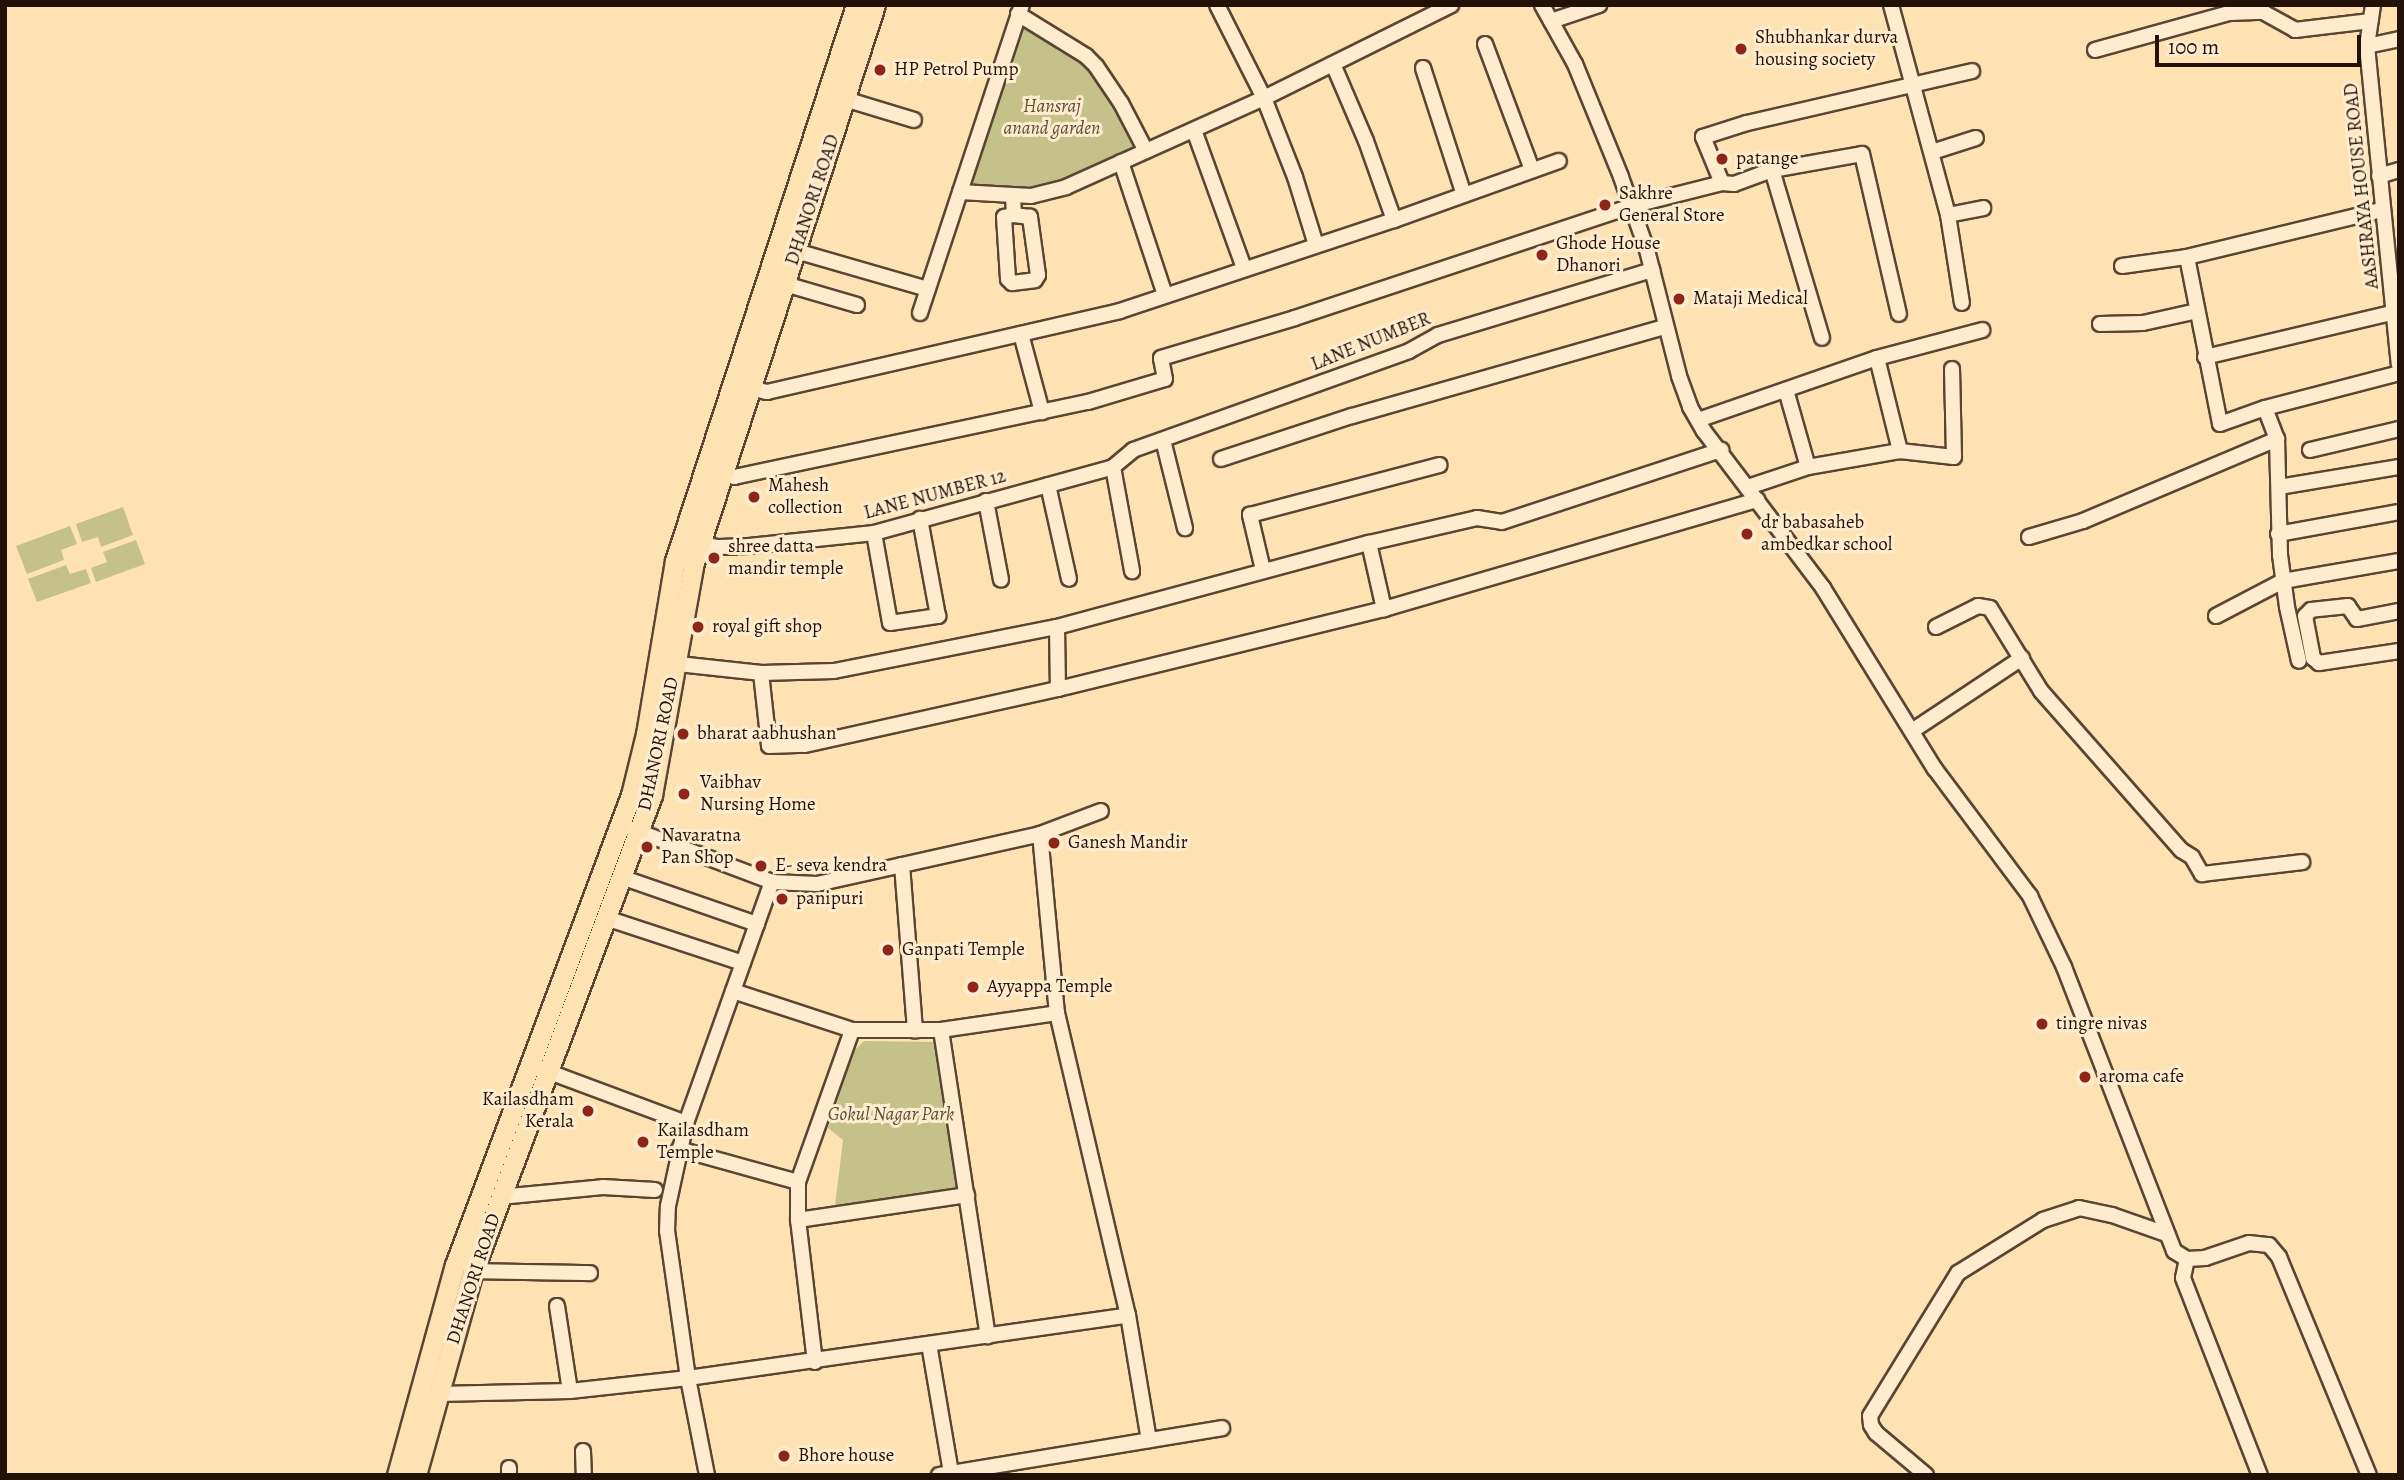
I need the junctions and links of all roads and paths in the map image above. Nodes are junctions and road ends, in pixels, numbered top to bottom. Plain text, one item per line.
1 (856, 5) edge
2 (876, 5) edge
3 (1217, 5) edge
4 (1451, 5) edge
5 (1542, 5) edge
6 (1599, 5) edge
7 (1891, 5) edge
8 (2372, 5) edge
9 (1020, 10) edge
10 (1551, 21) junction
11 (2370, 21) junction
12 (2399, 38) edge
13 (1485, 44) dead end
14 (2367, 46) junction
15 (2095, 50) dead end
16 (1333, 64) junction
17 (1423, 68) dead end
18 (1972, 71) dead end
19 (1915, 87) junction
20 (1264, 98) junction
21 (845, 99) junction
22 (914, 120) dead end
23 (1194, 130) junction
24 (1976, 138) dead end
25 (1146, 151) junction
26 (1932, 152) junction
27 (1559, 160) dead end
28 (1121, 162) junction
29 (1532, 170) junction
30 (1772, 170) junction
31 (2399, 170) edge
32 (2379, 176) junction
33 (1722, 183) junction
34 (960, 192) junction
35 (1464, 195) junction
36 (1013, 196) junction
37 (1631, 206) junction
38 (1983, 208) dead end
39 (2382, 210) junction
40 (1014, 215) junction
41 (1948, 215) junction
42 (1394, 220) junction
43 (796, 221) junction
44 (1316, 245) junction
45 (2393, 248) edge
46 (796, 251) junction
47 (2187, 257) junction
48 (2122, 266) dead end
49 (1244, 268) junction
50 (1652, 270) junction
51 (785, 285) junction
52 (928, 289) junction
53 (1165, 295) junction
54 (1962, 303) dead end
55 (857, 305) dead end
56 (2197, 311) junction
57 (2396, 311) edge
58 (920, 313) dead end
59 (1899, 314) dead end
60 (2100, 324) dead end
61 (1665, 327) junction
62 (1982, 330) dead end
63 (1021, 334) junction
64 (1822, 338) dead end
65 (2206, 357) junction
66 (1877, 358) junction
67 (2399, 364) edge
68 (1952, 369) dead end
69 (2399, 373) edge
70 (742, 386) junction
71 (1786, 390) junction
72 (2265, 408) junction
73 (1042, 412) junction
74 (1698, 420) junction
75 (2399, 429) edge
76 (2277, 439) junction
77 (1163, 440) junction
78 (1721, 450) junction
79 (2310, 450) dead end
80 (1899, 451) junction
81 (1221, 459) dead end
82 (1439, 465) dead end
83 (1113, 467) junction
84 (1808, 467) junction
85 (2399, 467) edge
86 (714, 472) junction
87 (1048, 485) junction
88 (1748, 487) junction
89 (2279, 487) junction
90 (1757, 500) junction
91 (986, 501) junction
92 (2399, 512) edge
93 (920, 519) junction
94 (1185, 528) dead end
95 (874, 533) junction
96 (2278, 534) junction
97 (2029, 537) dead end
98 (681, 542) junction
99 (1369, 542) junction
100 (702, 544) junction
101 (2399, 561) edge
102 (1263, 570) junction
103 (1132, 571) dead end
104 (1069, 579) dead end
105 (1001, 580) dead end
106 (2284, 582) junction
107 (676, 599) junction
108 (1384, 609) junction
109 (2399, 611) edge
110 (2216, 617) dead end
111 (1057, 627) junction
112 (1936, 627) dead end
113 (2399, 651) edge
114 (2022, 658) junction
115 (2299, 661) dead end
116 (667, 663) junction
117 (761, 673) junction
118 (1058, 689) junction
119 (1912, 731) junction
120 (1101, 811) dead end
121 (630, 828) junction
122 (1040, 834) junction
123 (2302, 862) dead end
124 (902, 864) junction
125 (621, 877) junction
126 (772, 882) junction
127 (606, 918) junction
128 (757, 924) junction
129 (743, 963) junction
130 (733, 991) junction
131 (1057, 1013) junction
132 (852, 1030) junction
133 (915, 1030) junction
134 (941, 1030) junction
135 (539, 1068) junction
136 (686, 1123) junction
137 (679, 1149) junction
138 (798, 1182) junction
139 (655, 1190) dead end
140 (967, 1195) junction
141 (500, 1197) junction
142 (798, 1220) junction
143 (2166, 1234) junction
144 (2187, 1259) junction
145 (473, 1270) junction
146 (590, 1273) dead end
147 (557, 1306) dead end
148 (1128, 1315) junction
149 (988, 1336) junction
150 (929, 1345) junction
151 (816, 1362) junction
152 (688, 1378) junction
153 (570, 1391) junction
154 (438, 1394) junction
155 (1222, 1428) dead end
156 (1149, 1440) junction
157 (583, 1451) dead end
158 (954, 1473) edge
159 (397, 1475) edge
160 (416, 1475) edge
161 (584, 1475) edge
162 (707, 1475) edge
163 (1926, 1475) edge
164 (2260, 1475) edge
165 (2369, 1475) edge

1 - 43 main road, DHANORI ROAD
2 - 21 main road, DHANORI ROAD
3 - 20 street
4 - 16 street
5 - 10 street
6 - 10 street
7 - 19 street
8 - 11 street, AASHRAYA HOUSE ROAD
9 - 25 street
9 - 34 street
10 - 37 street
11 - 14 street, AASHRAYA HOUSE ROAD
11 - 15 street
12 - 14 street
13 - 29 street
14 - 32 street, AASHRAYA HOUSE ROAD
16 - 20 street
16 - 42 street
17 - 35 street
18 - 19 street
19 - 26 street
19 - 33 street
20 - 23 street
20 - 44 street
21 - 22 street
21 - 43 main road, DHANORI ROAD
23 - 25 street
23 - 49 street
24 - 26 street
25 - 28 street
26 - 41 street
27 - 29 street
28 - 36 street
28 - 53 street
29 - 35 street
30 - 33 street
30 - 59 street
30 - 64 street
31 - 32 street
32 - 39 street, AASHRAYA HOUSE ROAD
33 - 37 street
34 - 36 street
34 - 52 street
35 - 42 street
36 - 40 street
37 - 50 street
37 - 73 street
38 - 41 street
39 - 45 street, AASHRAYA HOUSE ROAD
39 - 47 street
40 - 40 street
41 - 54 street
42 - 44 street
43 - 46 main road, DHANORI ROAD
43 - 70 main road, DHANORI ROAD
44 - 49 street
45 - 57 street, AASHRAYA HOUSE ROAD
46 - 51 main road, DHANORI ROAD
46 - 52 street
47 - 48 street
47 - 56 street
49 - 53 street
50 - 61 street
50 - 77 street, LANE NUMBER
51 - 55 street
51 - 70 main road, DHANORI ROAD
52 - 58 street
53 - 63 street
56 - 60 street
56 - 65 street
57 - 65 street
57 - 67 street, AASHRAYA HOUSE ROAD
61 - 74 street
61 - 81 street
62 - 66 street
63 - 70 street
63 - 73 street
65 - 72 street
66 - 71 street
66 - 80 street
68 - 80 street
69 - 72 street
70 - 86 main road, DHANORI ROAD
71 - 74 street
71 - 84 street
72 - 76 street
73 - 86 street
74 - 78 street
75 - 79 street
76 - 89 street
76 - 97 street
77 - 83 street, LANE NUMBER
77 - 94 street
78 - 88 street
78 - 99 street
80 - 84 street
82 - 102 street
83 - 87 street, LANE NUMBER 12
83 - 103 street
84 - 88 street
85 - 89 street
86 - 98 main road, DHANORI ROAD
86 - 100 main road, DHANORI ROAD
87 - 91 street, LANE NUMBER 12
87 - 104 street
88 - 90 street
89 - 96 street
90 - 108 street
90 - 119 street
91 - 93 street, LANE NUMBER 12
91 - 105 street
92 - 96 street
93 - 95 street, LANE NUMBER 12
93 - 95 street
95 - 100 street, LANE NUMBER 12
96 - 106 street
98 - 100 street, LANE NUMBER 12
98 - 107 main road, DHANORI ROAD
99 - 102 street
99 - 108 street
100 - 107 main road, DHANORI ROAD
101 - 106 street
102 - 111 street
106 - 110 street
106 - 115 street
107 - 116 main road, DHANORI ROAD
108 - 118 street
109 - 113 street
111 - 117 street
111 - 118 street
112 - 114 street
114 - 119 street
114 - 123 street
116 - 117 street
116 - 121 main road, DHANORI ROAD
117 - 118 street
119 - 143 street
120 - 122 street
121 - 125 main road, DHANORI ROAD
121 - 126 street
121 - 135 main road, DHANORI ROAD
122 - 124 street
122 - 131 street
124 - 126 street
124 - 133 street
125 - 127 main road, DHANORI ROAD
125 - 128 street
126 - 128 street
127 - 129 street
127 - 135 main road, DHANORI ROAD
128 - 129 street
129 - 130 street
130 - 132 street
130 - 136 street
131 - 134 street
131 - 148 street
132 - 133 street
132 - 138 street
133 - 134 street
134 - 140 street
135 - 136 street
135 - 141 main road, DHANORI ROAD
135 - 159 main road, DHANORI ROAD
136 - 137 street
137 - 138 street
137 - 152 street
138 - 142 street
139 - 141 street
140 - 142 street
140 - 149 street
141 - 145 main road, DHANORI ROAD
142 - 151 street
143 - 144 street
143 - 163 street
144 - 164 street
144 - 165 street
145 - 146 street
145 - 154 main road, DHANORI ROAD
147 - 153 street
148 - 149 street
148 - 156 street
149 - 150 street
150 - 151 street
150 - 158 street
151 - 152 street
152 - 153 street
152 - 162 street
153 - 154 street
154 - 160 main road, DHANORI ROAD
155 - 156 street
156 - 158 street
157 - 161 street

